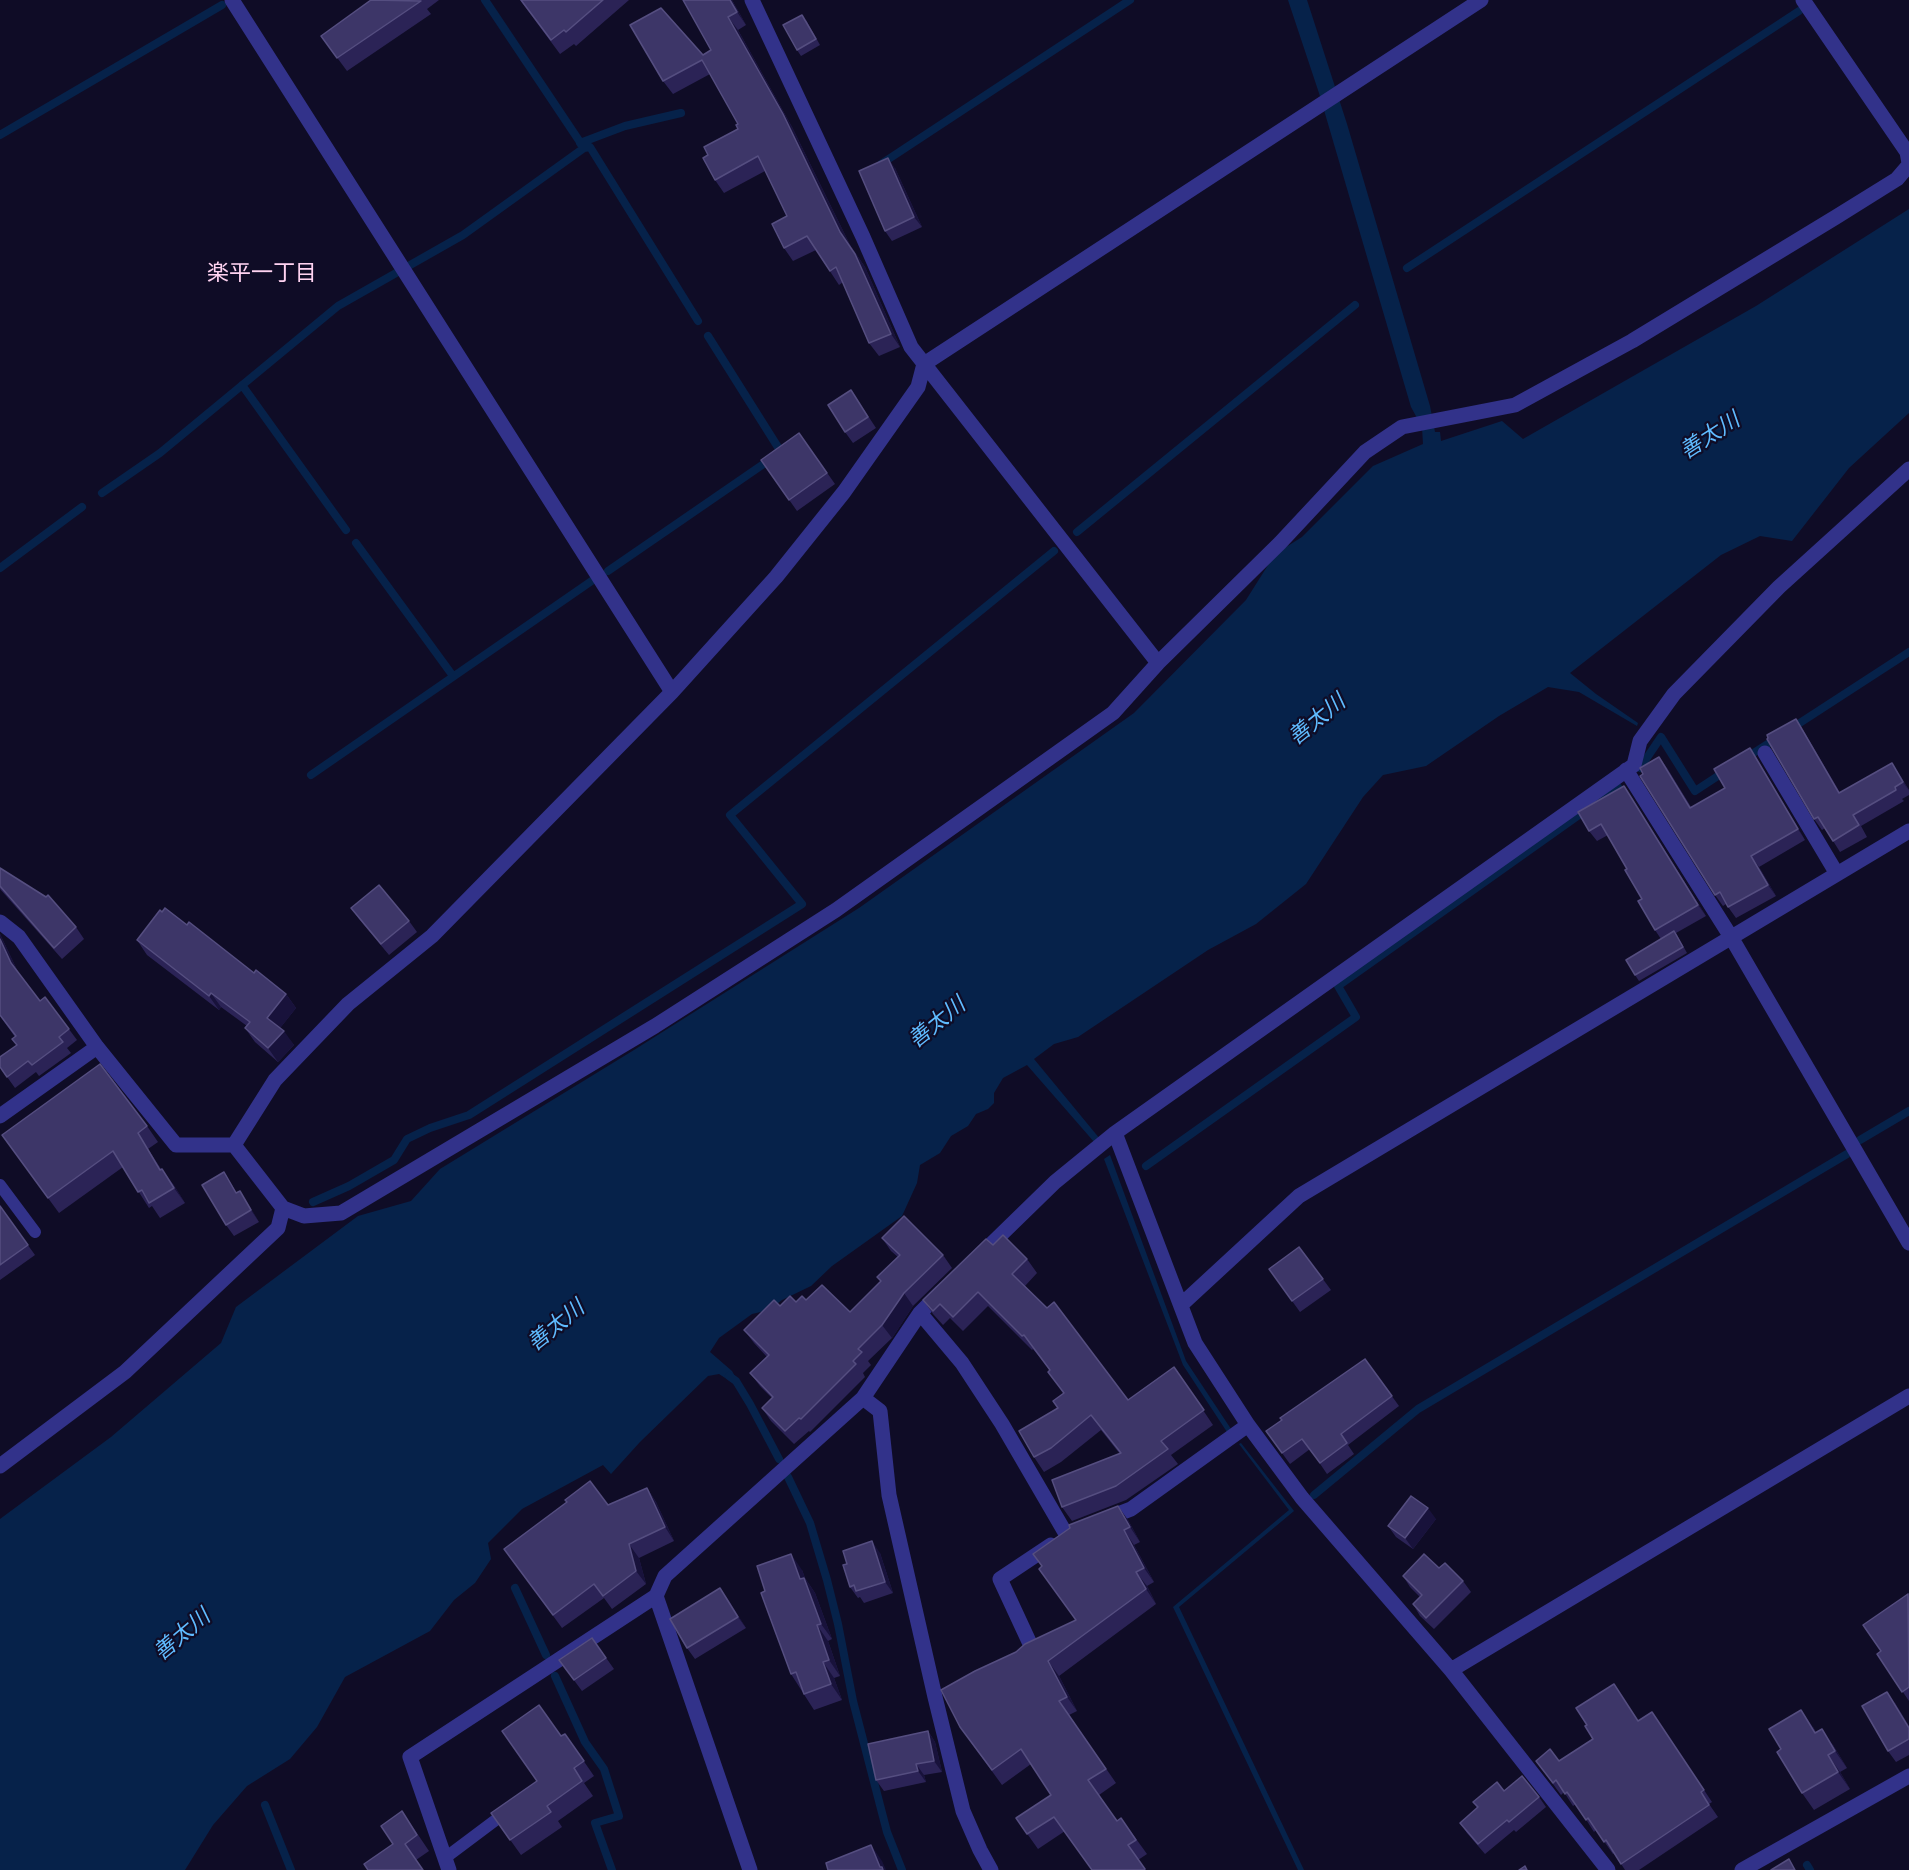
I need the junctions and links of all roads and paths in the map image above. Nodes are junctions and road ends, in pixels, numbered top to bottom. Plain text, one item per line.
1 (232, 0) edge
2 (1481, 0) edge
3 (1803, 0) edge
4 (759, 3) edge
5 (1909, 164) edge
6 (924, 364) junction
7 (1909, 469) edge
8 (1158, 663) junction
9 (672, 692) junction
10 (1765, 753) edge
11 (1626, 770) junction
12 (1909, 831) edge
13 (1837, 874) junction
14 (0, 922) edge
15 (1731, 937) junction
16 (97, 1047) junction
17 (0, 1116) edge
18 (1115, 1133) junction
19 (234, 1145) junction
20 (0, 1185) edge
21 (283, 1208) junction
22 (35, 1232) dead end
23 (1909, 1243) edge
24 (970, 1264) edge
25 (954, 1280) edge
26 (1181, 1305) junction
27 (920, 1313) junction
28 (1909, 1396) edge
29 (863, 1398) junction
30 (1248, 1425) junction
31 (0, 1466) edge
32 (1077, 1530) junction
33 (656, 1596) junction
34 (1011, 1663) edge
35 (1451, 1670) junction
36 (1909, 1776) edge
37 (522, 1799) edge
38 (447, 1864) edge
39 (750, 1870) edge
40 (991, 1870) edge
41 (1608, 1870) edge
42 (1742, 1870) edge

1 - 9 street
2 - 6 street
3 - 5 street
4 - 6 street
5 - 8 street
6 - 8 street
6 - 9 street
7 - 11 street
8 - 21 street
9 - 19 street
10 - 13 street
11 - 15 street
11 - 18 street
12 - 13 street
13 - 15 street
14 - 16 street
15 - 23 street
15 - 26 street
16 - 17 street
16 - 19 street
18 - 24 street
18 - 26 street
19 - 21 street
20 - 22 lane
21 - 31 street
25 - 27 street
26 - 30 street
27 - 29 street
27 - 32 street
28 - 35 street
29 - 33 street
29 - 40 street
30 - 32 street
30 - 35 street
32 - 34 street
33 - 38 street
33 - 39 street
35 - 41 street
36 - 42 street
37 - 38 lane

